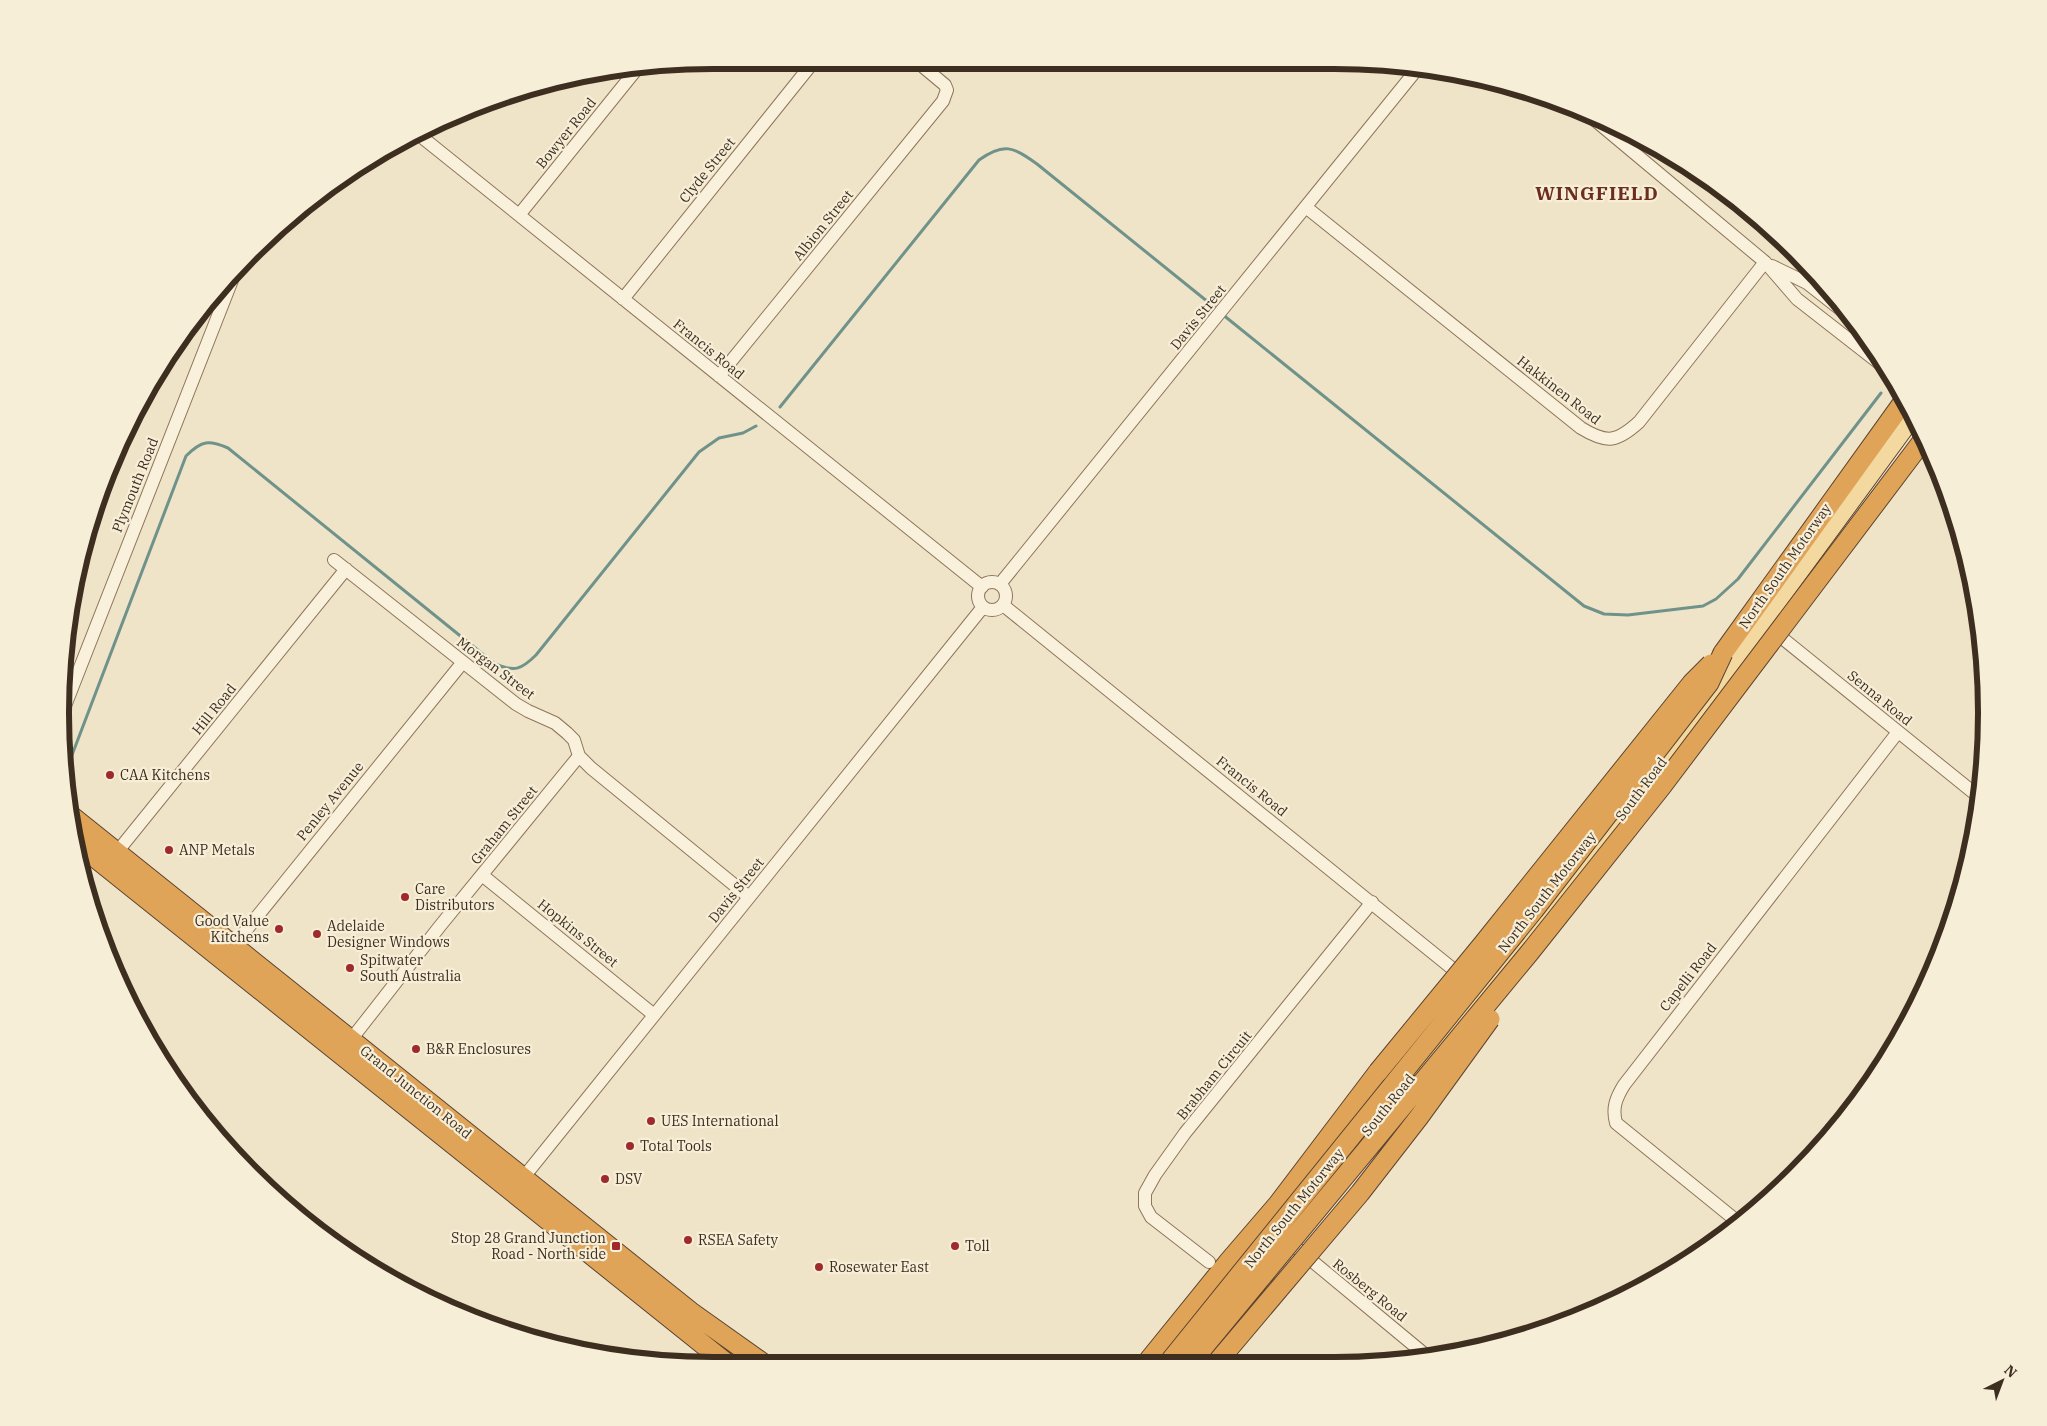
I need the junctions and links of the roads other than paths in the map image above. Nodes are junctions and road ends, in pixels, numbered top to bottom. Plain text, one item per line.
1 (808, 69) edge
2 (925, 69) edge
3 (633, 74) edge
4 (1414, 74) edge
5 (1606, 129) edge
6 (423, 138) edge
7 (1307, 208) junction
8 (519, 215) junction
9 (1765, 262) junction
10 (229, 288) edge
11 (1826, 298) edge
12 (623, 299) junction
13 (1871, 357) edge
14 (719, 376) junction
15 (1900, 406) edge
16 (1909, 423) edge
17 (1902, 432) junction
18 (1914, 432) edge
19 (1920, 445) edge
20 (334, 560) dead end
21 (346, 569) junction
22 (1000, 584) junction
23 (982, 587) junction
24 (1003, 605) junction
25 (983, 606) junction
26 (1763, 623) junction
27 (1723, 653) junction
28 (463, 662) junction
29 (69, 695) edge
30 (1898, 732) junction
31 (579, 756) junction
32 (1973, 793) edge
33 (78, 821) edge
34 (84, 849) edge
35 (117, 852) junction
36 (105, 867) junction
37 (482, 875) junction
38 (749, 897) junction
39 (1372, 902) junction
40 (234, 945) junction
41 (1530, 952) junction
42 (222, 960) junction
43 (1480, 992) junction
44 (654, 1015) junction
45 (351, 1040) junction
46 (339, 1054) junction
47 (517, 1185) junction
48 (1733, 1218) edge
49 (1294, 1246) joint
50 (1229, 1261) junction
51 (1209, 1262) junction
52 (1209, 1286) junction
53 (1420, 1352) edge
54 (719, 1357) edge
55 (754, 1357) edge
56 (1151, 1357) edge
57 (1173, 1357) edge
58 (1195, 1357) edge
59 (1222, 1357) edge

1 - 12 street, Clyde Street
2 - 14 street, Albion Street
3 - 8 street, Bowyer Road
4 - 7 street, Davis Street
5 - 9 street
6 - 8 street, Francis Road
7 - 9 street, Hakkinen Road
7 - 22 street, Davis Street
8 - 12 street, Francis Road
9 - 11 street
9 - 13 street
10 - 29 street, Plymouth Road
12 - 14 street, Francis Road
14 - 23 street, Francis Road
15 - 27 highway, North South Motorway
16 - 17 main road, South Road
17 - 18 main road
17 - 26 main road, South Road
19 - 41 highway, North South Motorway, bridge
20 - 21 street, Morgan Street
21 - 28 street, Morgan Street
21 - 35 street, Hill Road
22 - 23 street
22 - 24 street
23 - 25 street
24 - 25 street
24 - 39 street, Francis Road
25 - 38 street, Davis Street
26 - 30 street, Senna Road
26 - 43 main road, South Road
27 - 50 highway, bridge
27 - 57 highway, North South Motorway, bridge
28 - 31 street, Morgan Street
28 - 40 street, Penley Avenue
30 - 32 street, Senna Road
30 - 48 street, Capelli Road
31 - 37 street, Graham Street
31 - 38 street, Morgan Street
33 - 35 highway, Grand Junction Road
34 - 36 highway, Grand Junction Road
35 - 36 street, Hill Road
35 - 40 highway, Grand Junction Road
36 - 42 highway, Grand Junction Road
37 - 44 street, Hopkins Street
37 - 45 street, Graham Street
38 - 44 street, Davis Street
39 - 43 street, Francis Road
39 - 51 street, Brabham Circuit
40 - 42 street, Penley Avenue
40 - 45 highway, Grand Junction Road
41 - 58 highway, North South Motorway, bridge
41 - 59 highway, bridge
42 - 46 highway, Grand Junction Road
43 - 49 main road, South Road
44 - 47 street, Davis Street
45 - 46 street, Graham Street
45 - 47 highway, Grand Junction Road
46 - 47 highway, Grand Junction Road
47 - 54 highway, Grand Junction Road
47 - 55 highway, Grand Junction Road
49 - 53 street, Rosberg Road
50 - 51 street
50 - 52 highway
51 - 52 street
52 - 56 highway

